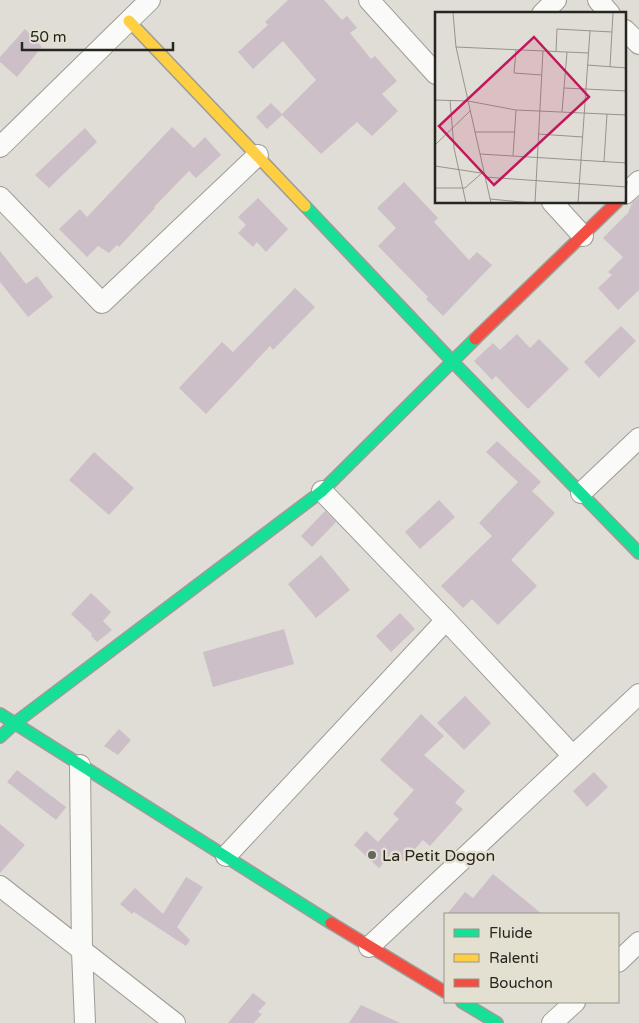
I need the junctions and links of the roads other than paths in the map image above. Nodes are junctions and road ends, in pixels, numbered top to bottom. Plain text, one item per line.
1 (150, 0) edge
2 (369, 0) edge
3 (556, 0) edge
4 (598, 0) edge
5 (544, 12) edge
6 (608, 12) edge
7 (129, 21) junction
8 (626, 31) edge
9 (639, 44) edge
10 (435, 73) edge
11 (0, 147) edge
12 (258, 155) junction
13 (639, 181) edge
14 (626, 193) edge
15 (0, 197) edge
16 (554, 204) edge
17 (615, 204) edge
18 (583, 236) junction
19 (452, 361) junction
20 (639, 438) edge
21 (322, 491) junction
22 (581, 493) junction
23 (639, 552) edge
24 (446, 620) junction
25 (639, 694) edge
26 (0, 714) edge
27 (15, 723) junction
28 (0, 737) edge
29 (573, 756) junction
30 (80, 765) junction
31 (226, 856) junction
32 (0, 886) edge
33 (639, 942) edge
34 (369, 947) junction
35 (82, 951) junction
36 (619, 961) edge
37 (444, 991) edge
38 (464, 1003) edge
39 (574, 1003) edge
40 (85, 1023) edge
41 (175, 1023) edge
42 (497, 1023) edge
43 (552, 1023) edge

1 - 7 street
2 - 10 street
3 - 5 street
4 - 6 street
7 - 11 street
7 - 12 street
8 - 9 street
12 - 15 street
12 - 19 street
13 - 14 street
16 - 18 street
17 - 18 street
18 - 19 street
19 - 21 street
19 - 22 street
20 - 22 street
21 - 24 street
21 - 27 street
22 - 23 street
24 - 29 street
24 - 31 street
25 - 29 street
26 - 27 street
27 - 28 street
27 - 30 street
29 - 34 street
30 - 31 street
30 - 35 street
31 - 34 street
32 - 35 street
33 - 36 street
34 - 37 street
35 - 40 street
35 - 41 street
38 - 42 street
39 - 43 street

